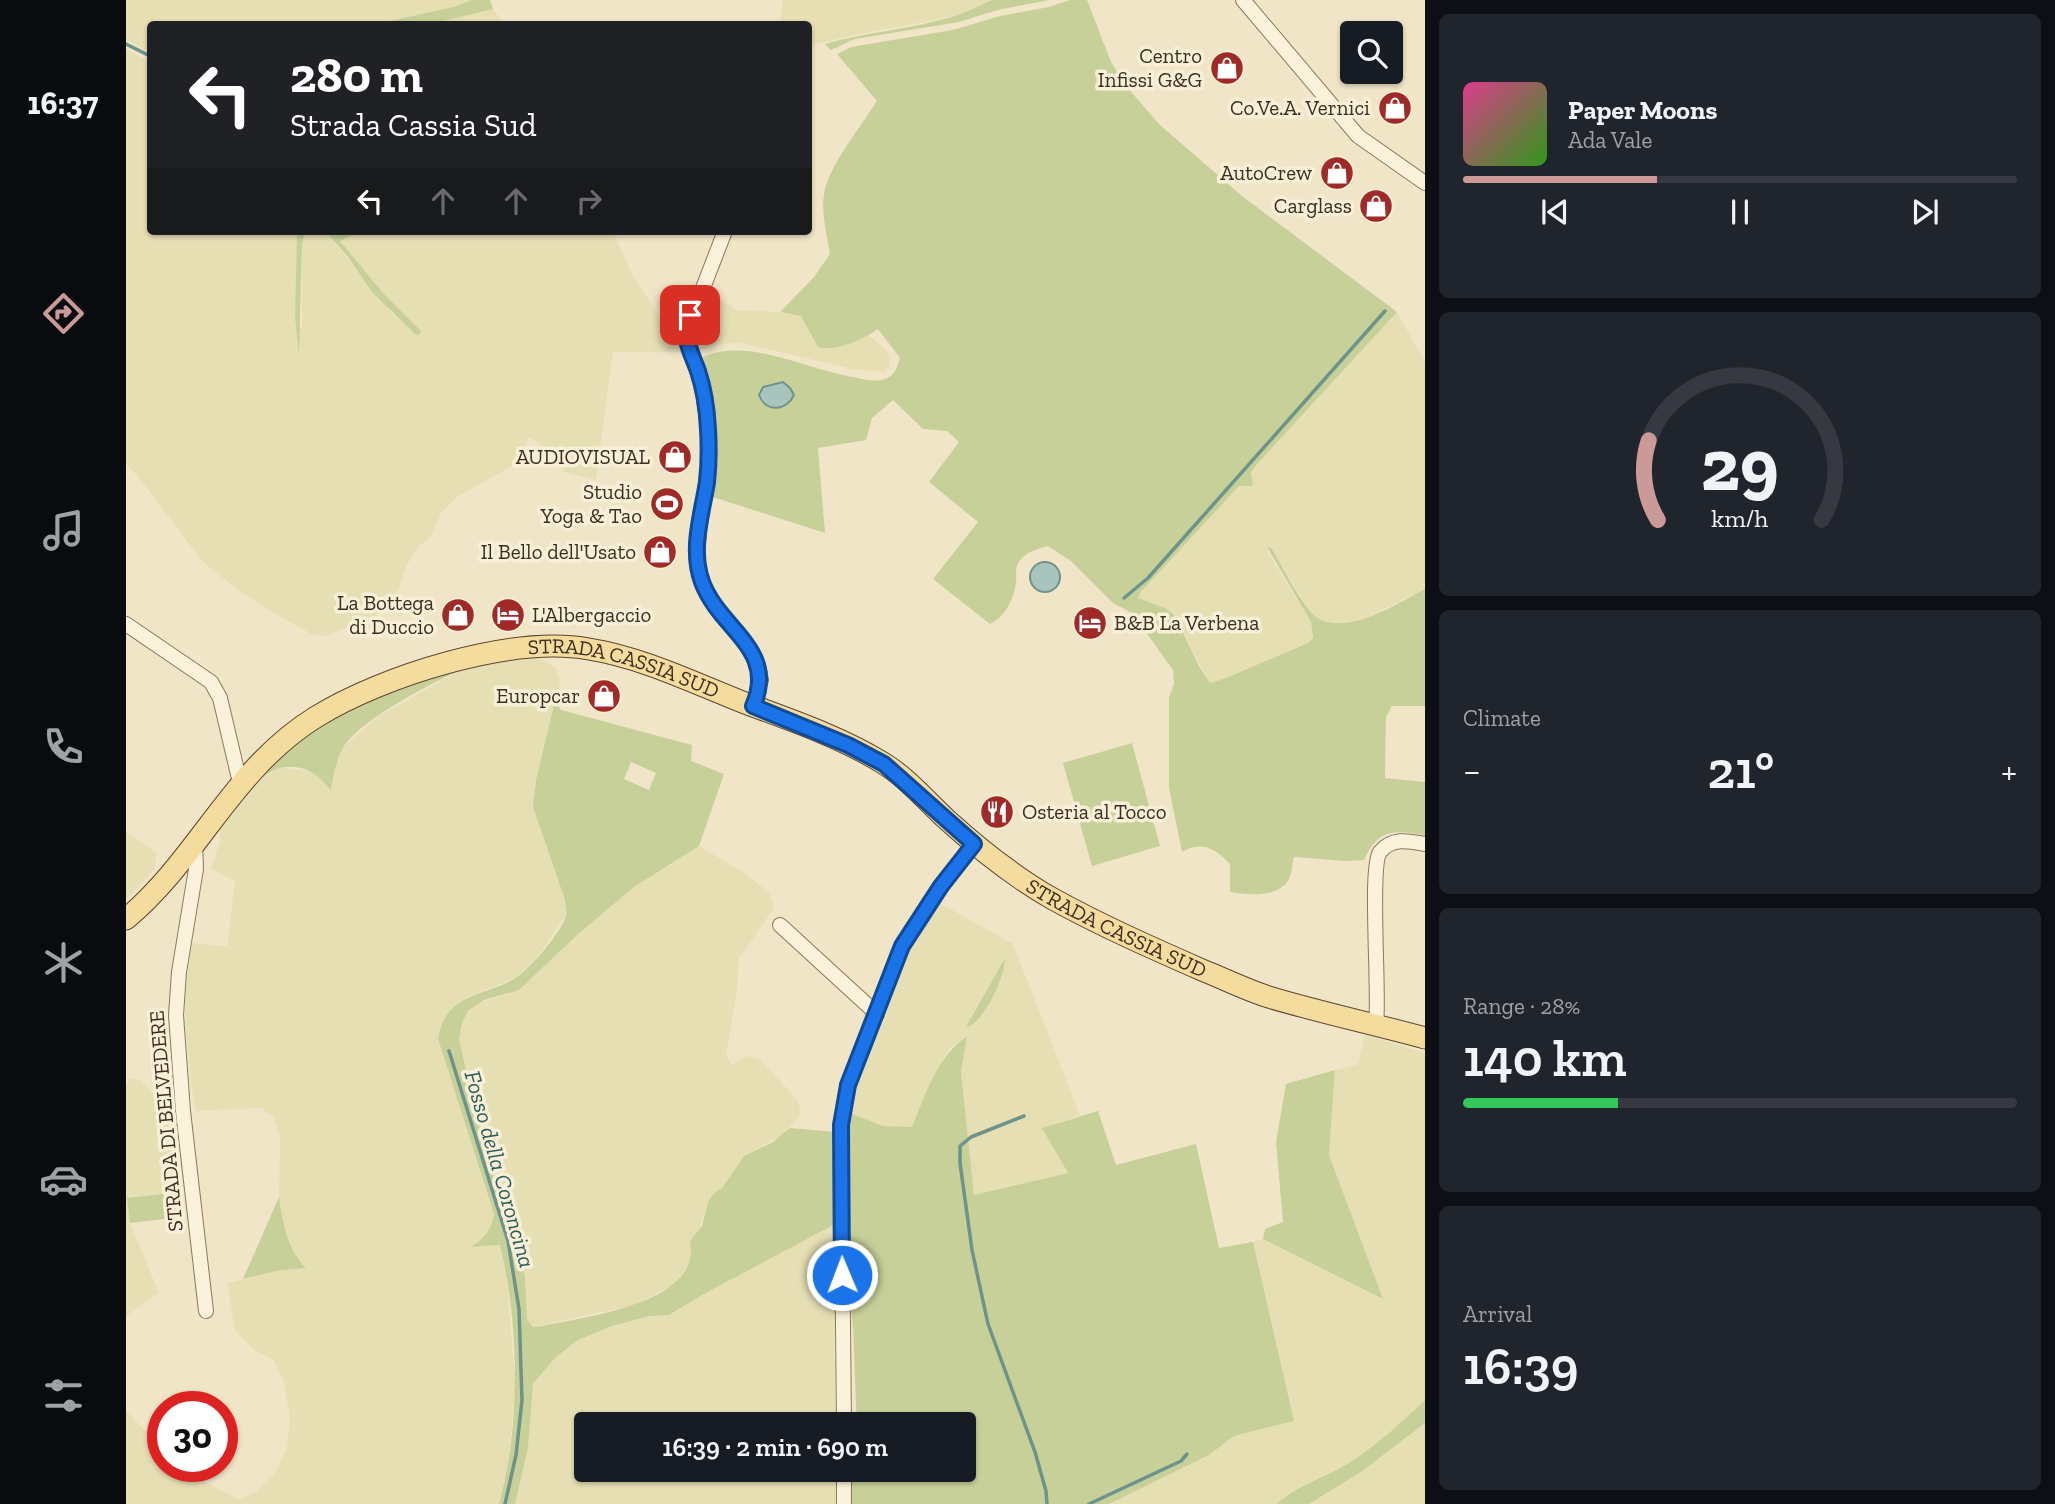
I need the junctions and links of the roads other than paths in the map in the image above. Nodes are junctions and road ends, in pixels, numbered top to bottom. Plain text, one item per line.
1 (1245, 1) edge
2 (1425, 183) edge
3 (723, 235) edge
4 (126, 624) edge
5 (753, 706) junction
6 (240, 783) junction
7 (195, 844) junction
8 (974, 844) junction
9 (1425, 844) edge
10 (126, 919) edge
11 (780, 925) dead end
12 (877, 1014) junction
13 (1376, 1025) junction
14 (1425, 1038) edge
15 (206, 1311) dead end
16 (844, 1412) edge
17 (844, 1482) edge
18 (844, 1504) edge

1 - 2 street
3 - 5 street
4 - 6 street
5 - 6 main road, STRADA CASSIA SUD
5 - 8 main road, STRADA CASSIA SUD
6 - 7 main road, STRADA CASSIA SUD
7 - 10 main road, STRADA CASSIA SUD
7 - 15 street, STRADA DI BELVEDERE
8 - 12 street
8 - 13 main road, STRADA CASSIA SUD
9 - 13 street
11 - 12 street
12 - 16 street
13 - 14 main road, STRADA CASSIA SUD
17 - 18 street

